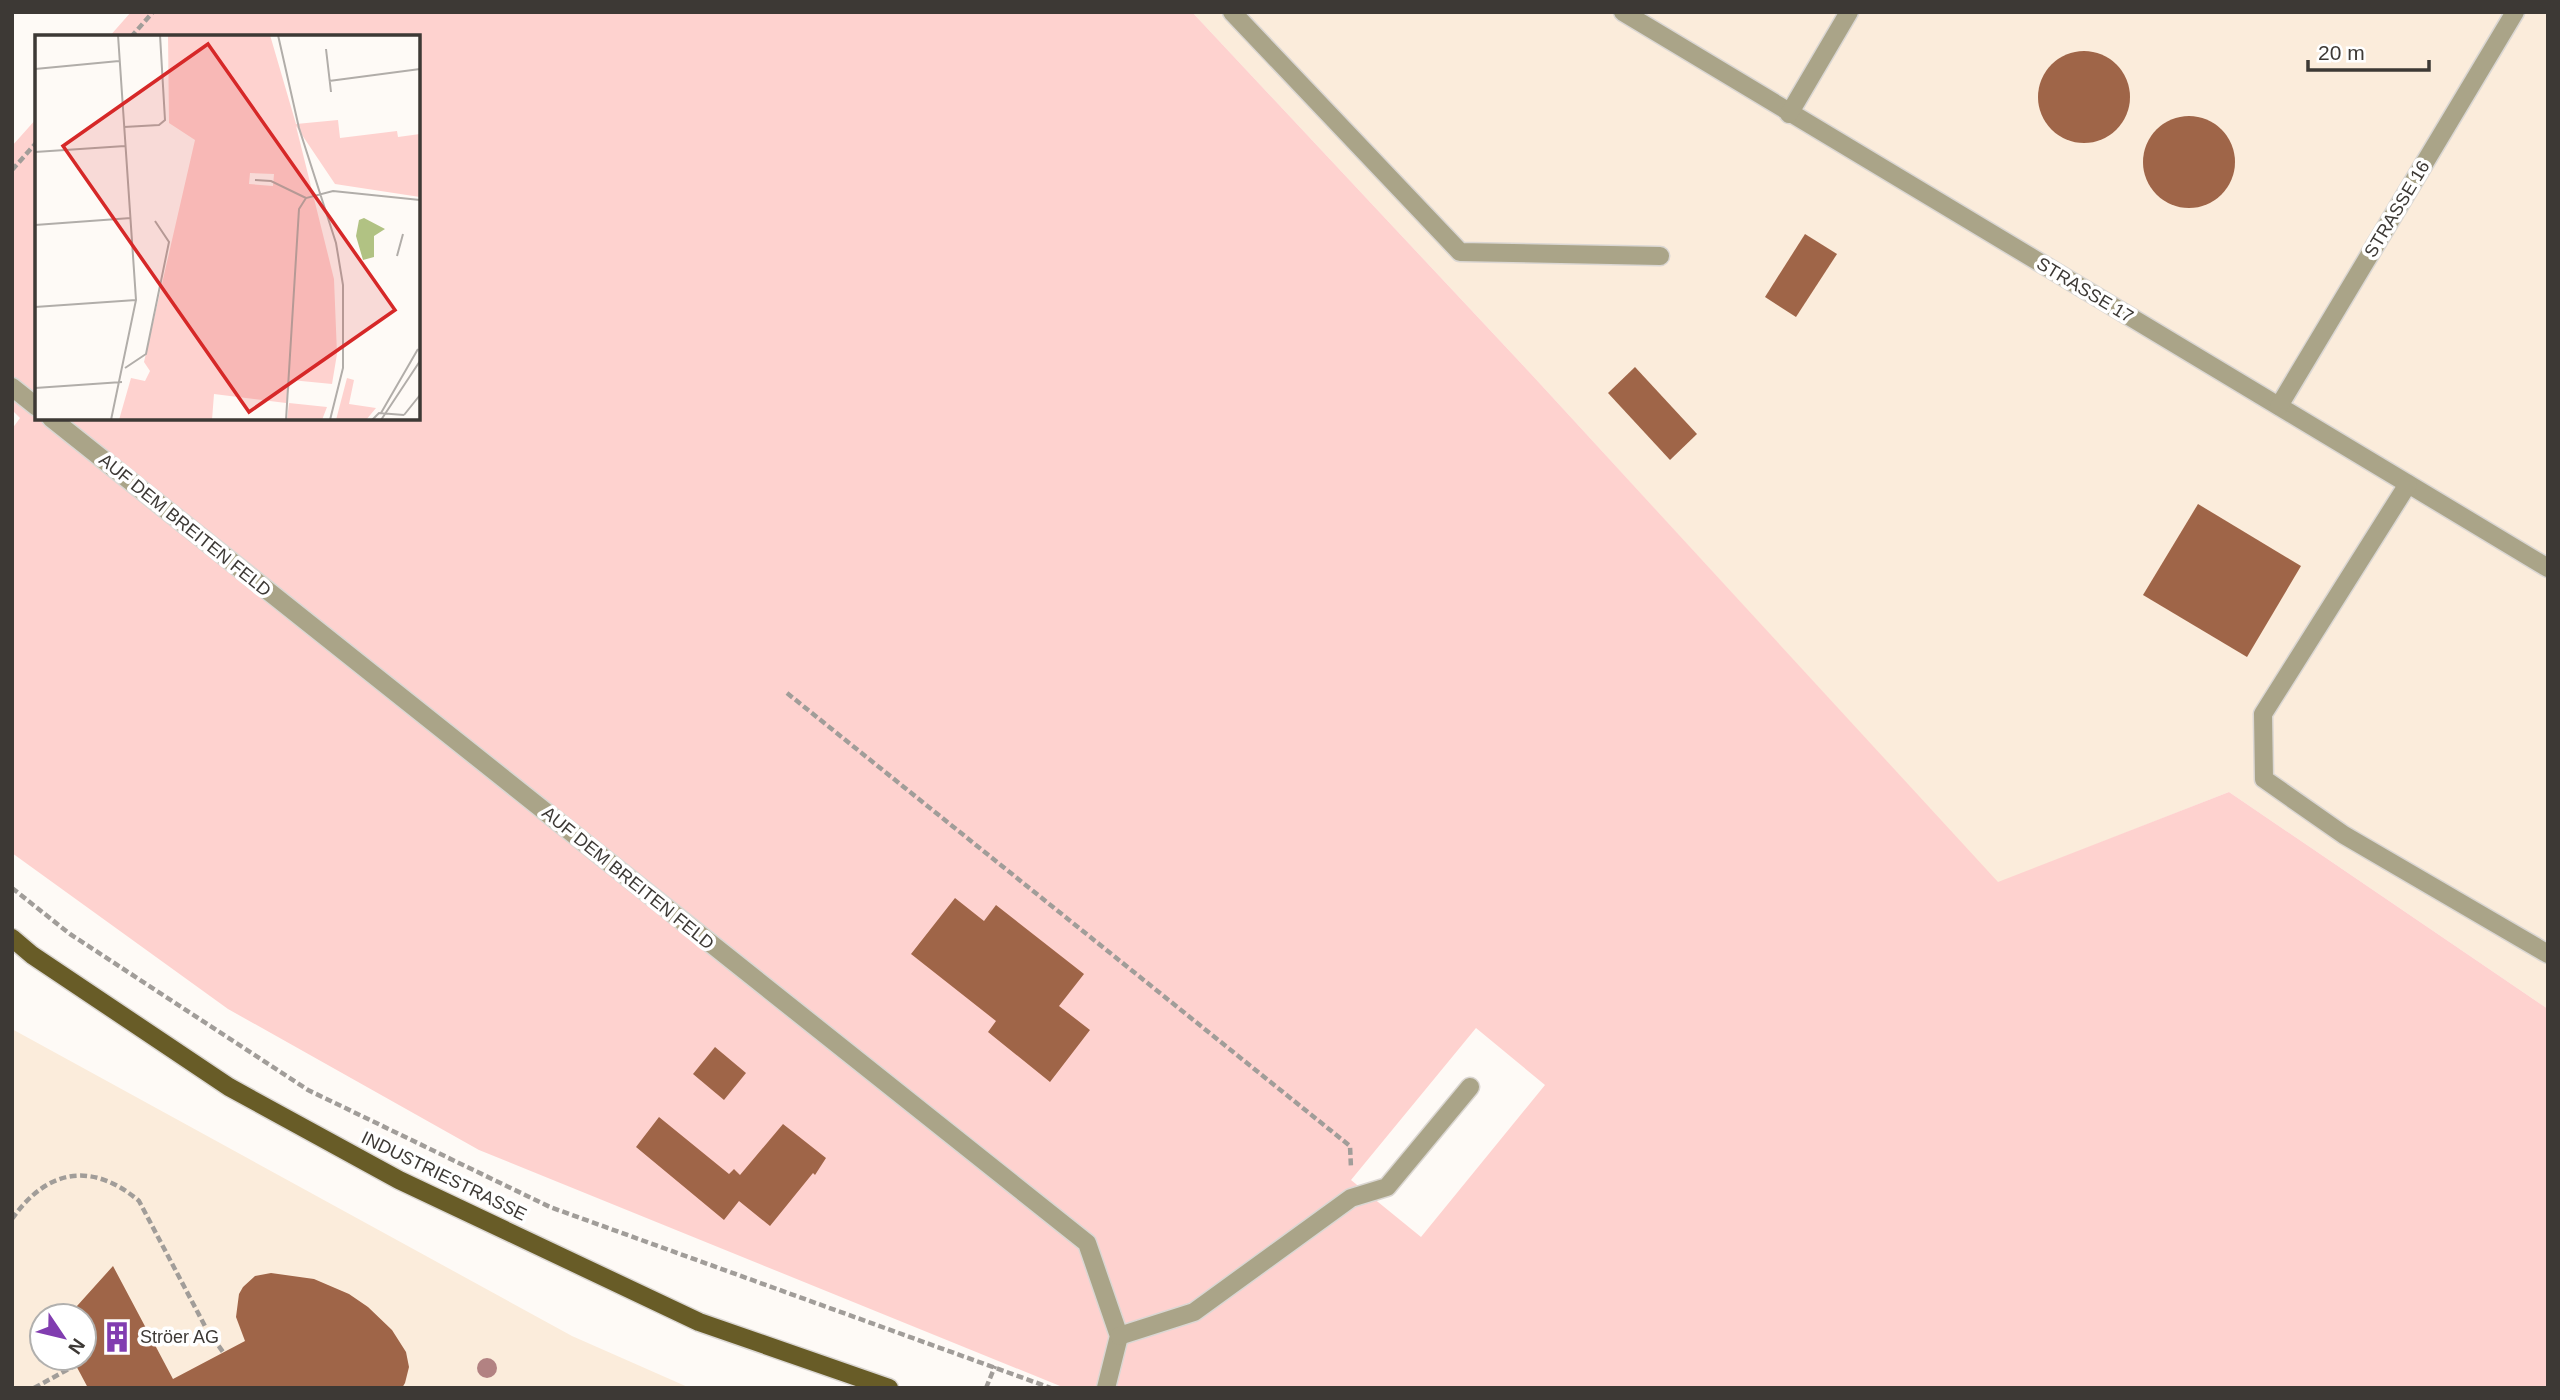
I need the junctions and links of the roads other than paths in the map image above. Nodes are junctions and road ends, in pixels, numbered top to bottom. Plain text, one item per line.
1 (1232, 12) edge
2 (1623, 12) edge
3 (1849, 12) edge
4 (2515, 12) edge
5 (1789, 114) junction
6 (1660, 256) dead end
7 (12, 387) edge
8 (35, 405) edge
9 (2279, 406) junction
10 (54, 420) edge
11 (2408, 484) junction
12 (2548, 568) edge
13 (12, 938) edge
14 (2548, 954) edge
15 (1470, 1087) dead end
16 (1119, 1336) junction
17 (890, 1388) edge
18 (1106, 1388) edge

1 - 6 street
2 - 5 street, STRASSE 17
3 - 5 street
4 - 9 street, STRASSE 16
5 - 9 street, STRASSE 17
7 - 8 street
9 - 11 street, STRASSE 17
10 - 16 street, AUF DEM BREITEN FELD
11 - 12 street, STRASSE 17
11 - 14 street
13 - 17 main road, INDUSTRIESTRASSE
15 - 16 street
16 - 18 street

